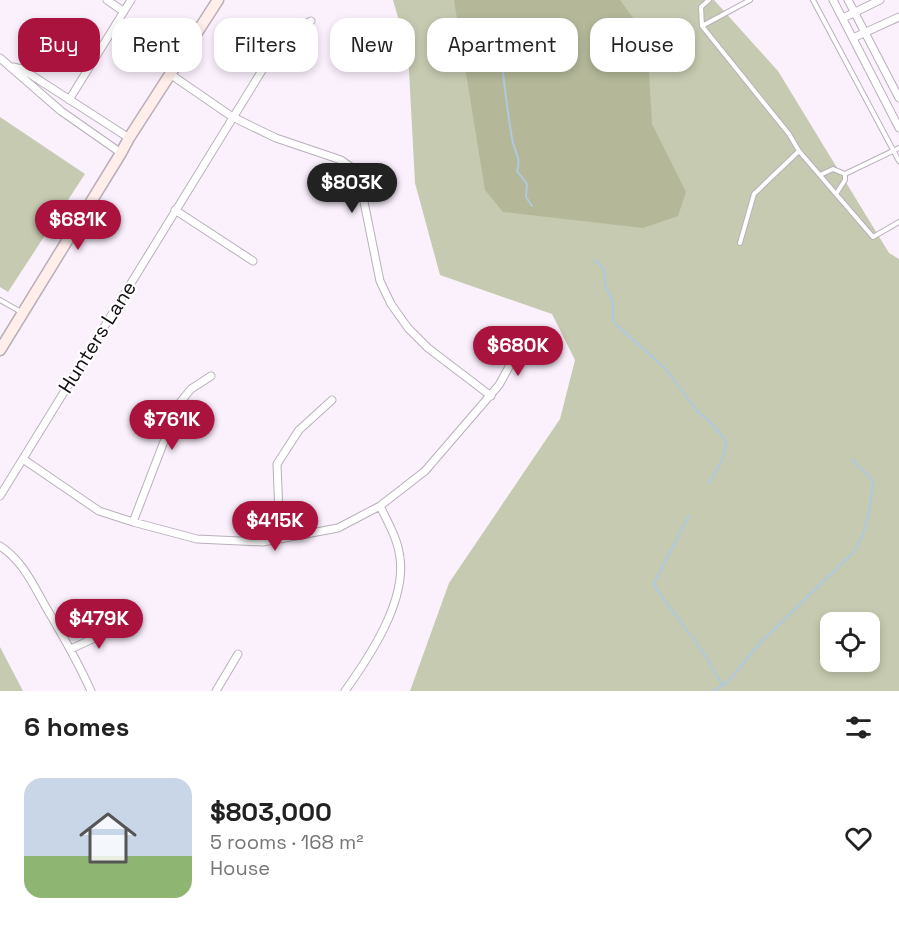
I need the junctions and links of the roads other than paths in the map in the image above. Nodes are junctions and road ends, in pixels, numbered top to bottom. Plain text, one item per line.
1 (107, 0) edge
2 (130, 0) edge
3 (218, 0) edge
4 (709, 0) edge
5 (750, 0) edge
6 (813, 0) edge
7 (833, 0) edge
8 (848, 0) edge
9 (880, 0) edge
10 (123, 11) junction
11 (855, 12) junction
12 (899, 17) edge
13 (843, 18) junction
14 (702, 26) junction
15 (865, 32) junction
16 (853, 38) junction
17 (0, 58) edge
18 (13, 67) junction
19 (262, 72) edge
20 (170, 74) junction
21 (899, 98) edge
22 (69, 100) junction
23 (61, 111) junction
24 (235, 117) junction
25 (899, 128) edge
26 (129, 138) junction
27 (899, 148) edge
28 (799, 151) junction
29 (894, 151) junction
30 (122, 153) junction
31 (899, 162) edge
32 (845, 174) junction
33 (820, 175) junction
34 (836, 194) junction
35 (175, 210) junction
36 (899, 222) edge
37 (740, 243) dead end
38 (253, 261) dead end
39 (0, 300) edge
40 (23, 313) junction
41 (513, 346) dead end
42 (0, 350) edge
43 (211, 376) dead end
44 (491, 396) junction
45 (332, 400) dead end
46 (23, 459) junction
47 (0, 496) edge
48 (380, 506) junction
49 (133, 522) junction
50 (280, 539) junction
51 (0, 546) edge
52 (114, 626) dead end
53 (71, 649) junction
54 (238, 654) dead end
55 (91, 691) edge
56 (216, 691) edge
57 (345, 691) edge

1 - 10 street
2 - 10 street
3 - 20 main road
4 - 14 lane
5 - 14 lane
6 - 29 lane
7 - 13 street
8 - 11 street
9 - 11 street
10 - 22 street
11 - 13 street
11 - 15 street
12 - 15 street
13 - 16 street
14 - 28 lane
15 - 16 street
15 - 21 street
16 - 25 street
17 - 18 street
18 - 22 street
18 - 23 street
19 - 24 street, Hunters Lane
20 - 24 street
20 - 26 main road
22 - 23 lane
22 - 26 street
23 - 30 street
24 - 35 street, Hunters Lane
24 - 44 street
26 - 30 main road
27 - 29 lane
28 - 33 lane
28 - 37 lane
29 - 31 lane
29 - 32 lane
30 - 40 main road
32 - 33 lane
32 - 34 lane
33 - 34 lane
34 - 36 lane
35 - 38 street
35 - 46 street, Hunters Lane
39 - 40 lane
40 - 42 main road
41 - 44 street
43 - 49 street
44 - 48 street
45 - 50 street
46 - 47 street, Hunters Lane
46 - 49 street
48 - 50 street
48 - 57 street
49 - 50 street
51 - 53 street
52 - 53 street
53 - 55 street
54 - 56 street

